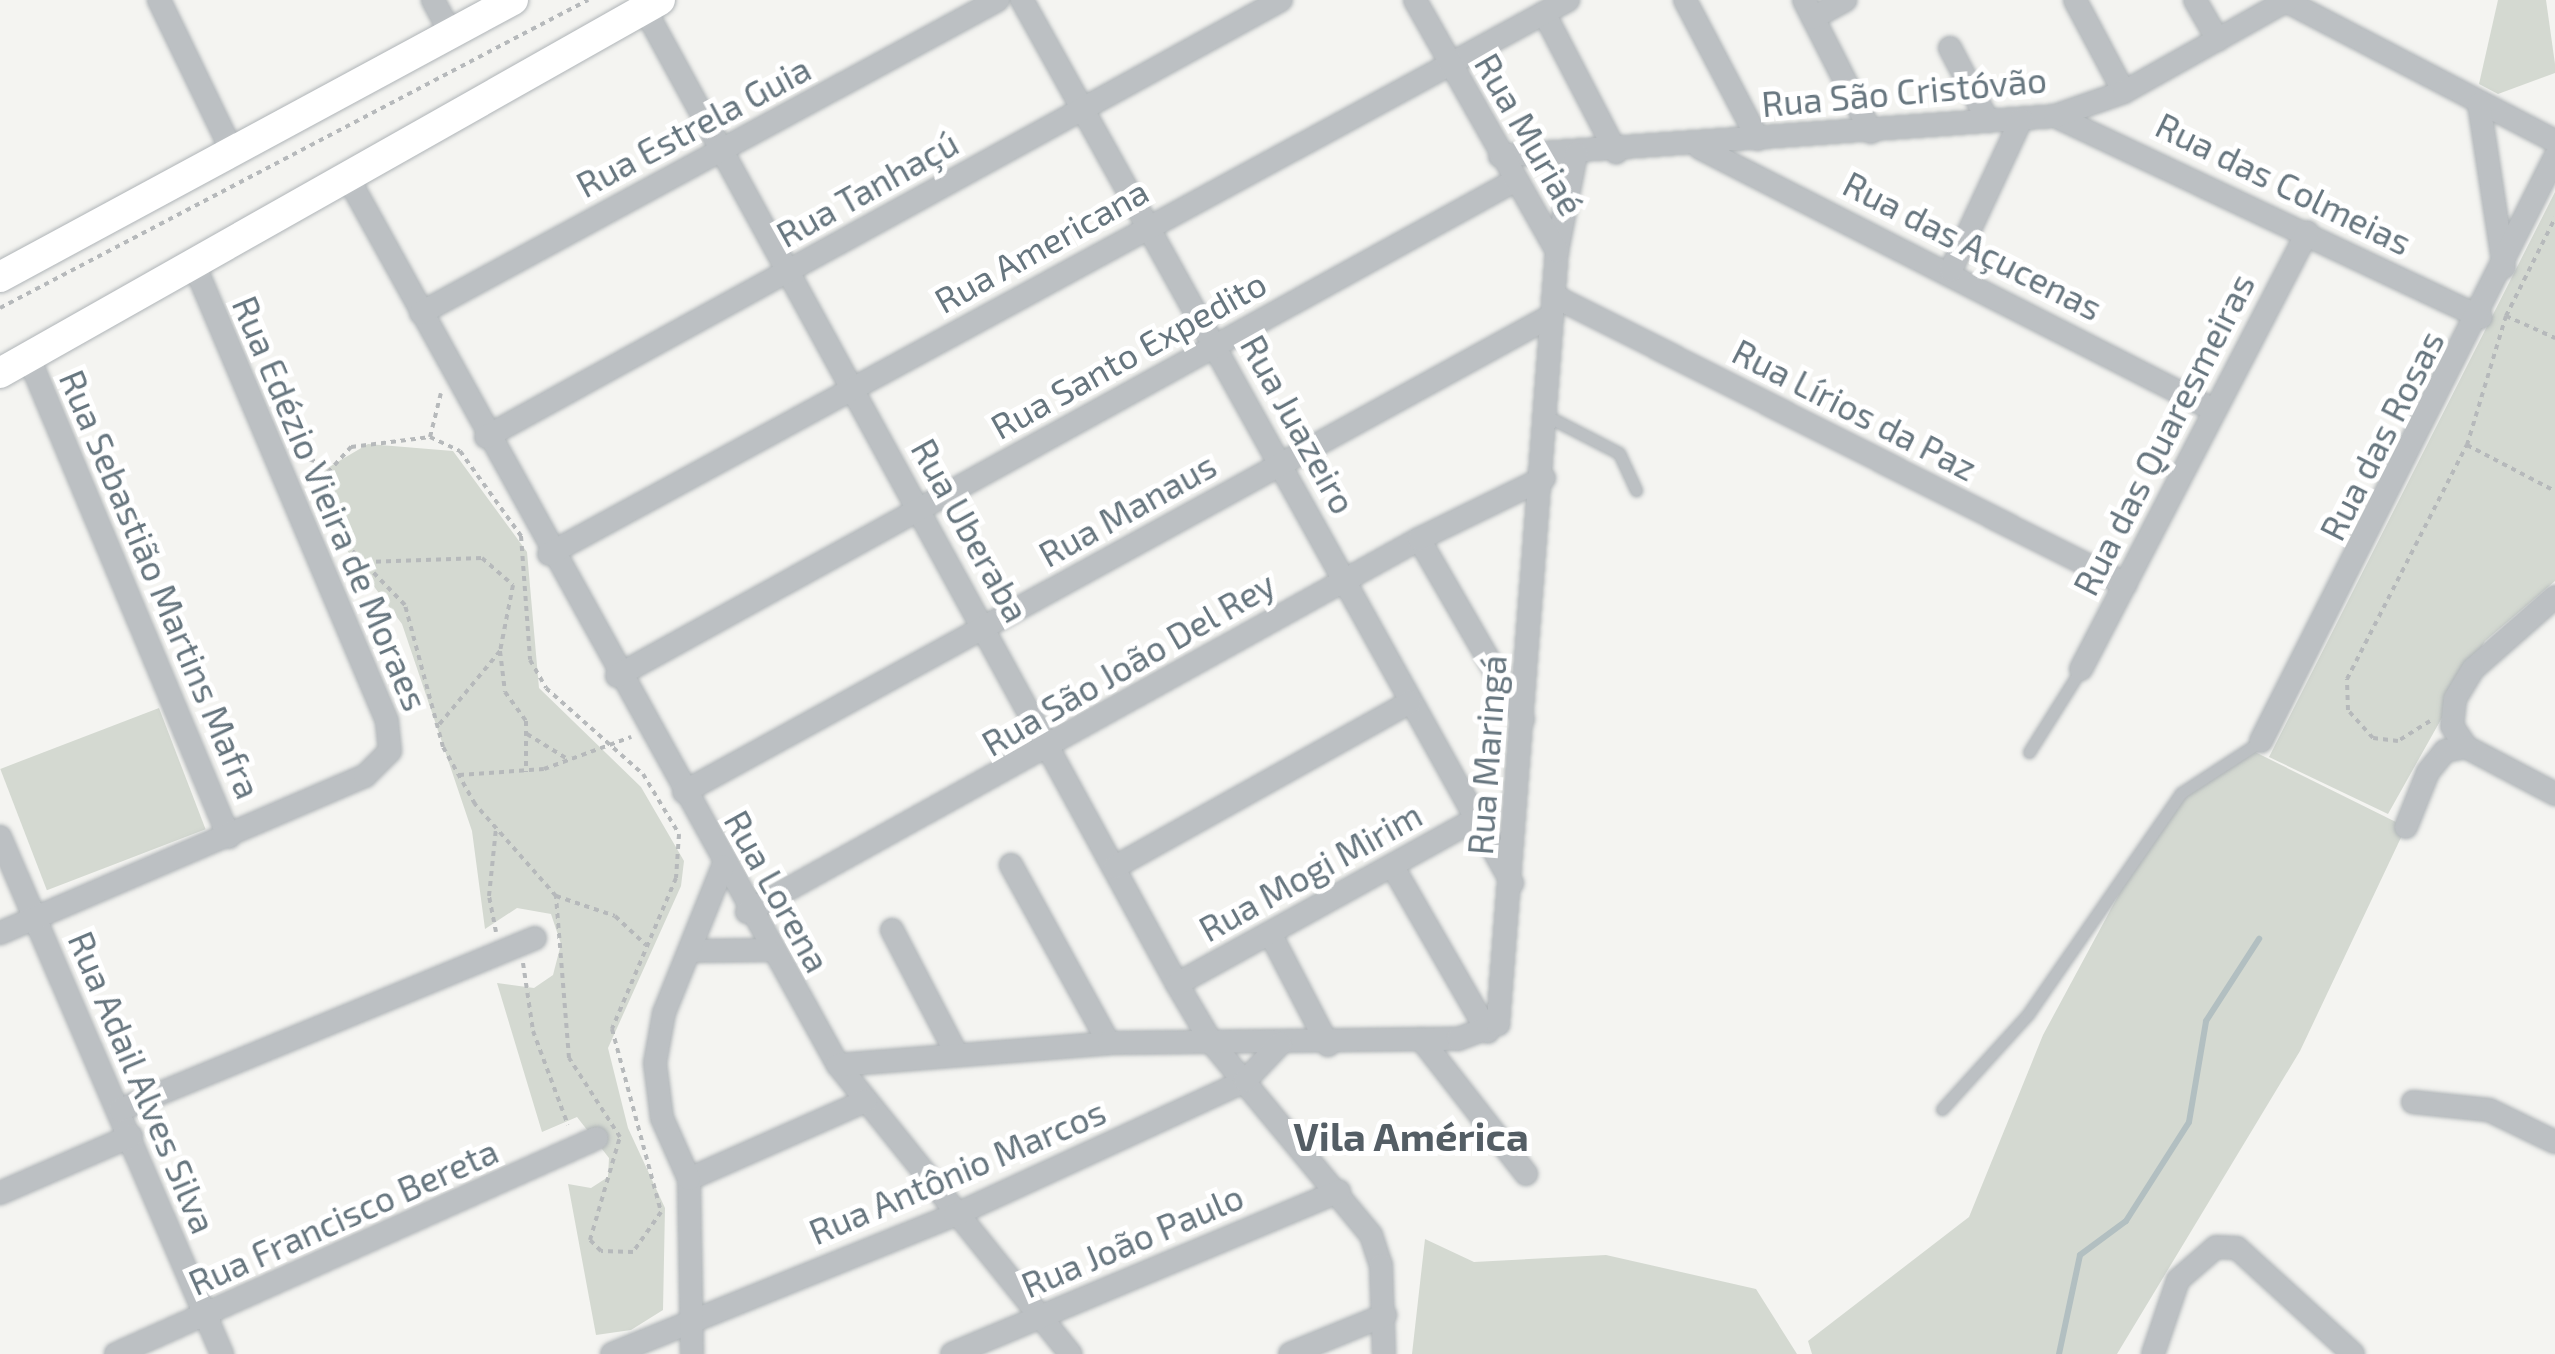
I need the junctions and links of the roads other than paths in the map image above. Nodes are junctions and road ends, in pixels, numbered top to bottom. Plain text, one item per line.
1 (159, 0) edge
2 (433, 0) edge
3 (513, 0) edge
4 (998, 0) edge
5 (1022, 0) edge
6 (1280, 0) edge
7 (1414, 0) edge
8 (1568, 0) edge
9 (1685, 0) edge
10 (1845, 0) edge
11 (2075, 0) edge
12 (2195, 0) edge
13 (2287, 1) edge
14 (652, 4) edge
15 (1808, 9) edge
16 (1544, 13) junction
17 (452, 34) junction
18 (2218, 40) junction
19 (1950, 48) dead end
20 (1449, 64) junction
21 (2124, 92) junction
22 (2478, 104) junction
23 (1084, 107) junction
24 (2054, 116) junction
25 (2021, 120) junction
26 (1988, 121) junction
27 (1871, 132) junction
28 (1758, 139) junction
29 (2114, 141) junction
30 (2555, 142) edge
31 (1699, 147) junction
32 (721, 150) junction
33 (232, 152) junction
34 (1616, 152) junction
35 (1576, 154) junction
36 (1500, 156) junction
37 (2555, 157) edge
38 (347, 176) junction
39 (1514, 181) junction
40 (1149, 224) junction
41 (2308, 232) junction
42 (1557, 251) junction
43 (194, 265) junction
44 (2504, 268) junction
45 (1951, 270) junction
46 (787, 273) junction
47 (0, 276) edge
48 (1553, 306) junction
49 (421, 313) junction
50 (2481, 318) junction
51 (1216, 346) junction
52 (29, 358) junction
53 (0, 373) edge
54 (852, 390) junction
55 (2214, 410) junction
56 (1542, 414) junction
57 (486, 437) junction
58 (1281, 464) junction
59 (1544, 478) junction
60 (1636, 490) dead end
61 (919, 510) junction
62 (1419, 538) junction
63 (549, 554) junction
64 (1344, 581) junction
65 (2125, 584) junction
66 (2555, 597) edge
67 (986, 626) junction
68 (2081, 669) joint
69 (617, 676) junction
70 (1410, 702) junction
71 (1523, 719) junction
72 (2261, 741) joint
73 (2466, 747) junction
74 (1052, 748) junction
75 (2030, 752) dead end
76 (684, 792) junction
77 (2555, 794) edge
78 (1476, 819) junction
79 (2406, 826) dead end
80 (0, 837) edge
81 (230, 837) junction
82 (1011, 864) dead end
83 (723, 866) junction
84 (1116, 867) junction
85 (1393, 867) junction
86 (1512, 883) junction
87 (747, 912) junction
88 (35, 918) junction
89 (892, 930) dead end
90 (0, 933) edge
91 (1271, 934) junction
92 (519, 944) road end
93 (768, 950) junction
94 (690, 951) junction
95 (1177, 984) junction
96 (1488, 1032) junction
97 (1421, 1040) junction
98 (1109, 1043) junction
99 (1212, 1043) junction
100 (1280, 1044) junction
101 (1328, 1045) junction
102 (955, 1051) junction
103 (838, 1065) junction
104 (1245, 1081) junction
105 (865, 1101) junction
106 (2413, 1102) dead end
107 (1942, 1109) dead end
108 (120, 1110) junction
109 (131, 1136) junction
110 (597, 1138) dead end
111 (2555, 1142) edge
112 (1526, 1174) dead end
113 (690, 1179) junction
114 (1339, 1191) junction
115 (0, 1193) edge
116 (955, 1215) junction
117 (1385, 1315) junction
118 (205, 1316) junction
119 (1038, 1317) junction
120 (695, 1319) junction
121 (116, 1354) edge
122 (222, 1354) edge
123 (612, 1354) edge
124 (692, 1354) edge
125 (952, 1354) edge
126 (1070, 1354) edge
127 (1290, 1354) edge
128 (1384, 1354) edge
129 (2153, 1354) edge
130 (2353, 1354) edge

1 - 33 street
2 - 17 street
3 - 17 street
4 - 32 street, Rua Estrela Guia
5 - 23 street, Rua Juazeiro
6 - 23 street, Rua Tanhaçú
7 - 20 street, Rua Muriaé
8 - 16 street, Rua Americana
9 - 28 street
10 - 15 street
11 - 21 street
12 - 18 street
13 - 18 street, Rua São Cristóvão
13 - 22 street
14 - 32 street, Rua Uberaba
14 - 38 street
15 - 27 street
16 - 20 street, Rua Americana
16 - 34 street
17 - 33 street
18 - 21 street, Rua São Cristóvão
19 - 26 street
20 - 36 street, Rua Muriaé
20 - 40 street, Rua Americana
21 - 24 street, Rua São Cristóvão
21 - 29 street
22 - 30 street
22 - 44 street
23 - 40 street, Rua Juazeiro
23 - 46 street, Rua Tanhaçú
24 - 25 street, Rua São Cristóvão
24 - 29 street, Rua das Colmeias
25 - 26 street, Rua São Cristóvão
25 - 45 street
26 - 27 street, Rua São Cristóvão
27 - 28 street, Rua São Cristóvão
28 - 31 street, Rua São Cristóvão
29 - 41 street, Rua das Colmeias
31 - 34 street, Rua São Cristóvão
31 - 45 street, Rua das Açucenas
32 - 46 street, Rua Uberaba
32 - 49 street, Rua Estrela Guia
33 - 47 street
34 - 35 street, Rua São Cristóvão
35 - 36 street, Rua São Cristóvão
35 - 42 street, Rua Muriaé
36 - 39 street, Rua Muriaé
37 - 44 street, Rua das Rosas
38 - 43 street
38 - 49 street, Rua Lorena
39 - 42 street, Rua Muriaé
39 - 51 street, Rua Santo Expedito
40 - 51 street, Rua Juazeiro
40 - 54 street, Rua Americana
41 - 50 street, Rua das Colmeias
41 - 55 street, Rua das Quaresmeiras
42 - 48 street, Rua Muriaé
43 - 52 street
43 - 81 street, Rua Edézio Vieira de Moraes
44 - 50 street, Rua das Rosas
45 - 55 street, Rua das Açucenas
46 - 54 street, Rua Uberaba
46 - 57 street, Rua Tanhaçú
48 - 56 street, Rua Muriaé
48 - 58 street, Rua Manaus
48 - 65 street, Rua Lírios da Paz
49 - 57 street, Rua Lorena
50 - 72 street, Rua das Rosas
51 - 58 street, Rua Juazeiro
51 - 61 street, Rua Santo Expedito
52 - 53 street
52 - 81 street, Rua Sebastião Martins Mafra
54 - 61 street, Rua Uberaba
54 - 63 street, Rua Americana
55 - 65 street, Rua das Quaresmeiras
56 - 59 street, Rua Muriaé
56 - 60 lane
57 - 63 street, Rua Lorena
58 - 64 street, Rua Juazeiro
58 - 67 street, Rua Manaus
59 - 62 street, Rua São João Del Rey
59 - 71 street, Rua Maringá
61 - 67 street, Rua Uberaba
61 - 69 street, Rua Santo Expedito
62 - 64 street, Rua São João Del Rey
62 - 71 street
63 - 69 street, Rua Lorena
64 - 70 street, Rua Juazeiro
64 - 74 street, Rua São João Del Rey
65 - 68 street, Rua das Quaresmeiras
66 - 73 street
67 - 74 street, Rua Uberaba
67 - 76 street, Rua Manaus
68 - 75 lane
69 - 76 street, Rua Lorena
70 - 78 street, Rua Juazeiro
70 - 84 street
71 - 86 street, Rua Maringá
72 - 107 lane
73 - 77 street
73 - 79 street
74 - 84 street, Rua Uberaba
74 - 87 street, Rua São João Del Rey
76 - 83 street, Rua Lorena
78 - 85 street, Rua Mogi Mirim
78 - 86 street, Rua Juazeiro
80 - 88 street, Rua Adail Alves Silva
81 - 88 street
82 - 98 street
83 - 87 street, Rua Lorena
83 - 94 street
84 - 95 street, Rua Uberaba
85 - 91 street, Rua Mogi Mirim
85 - 96 street
86 - 96 street, Rua Maringá
87 - 93 street, Rua Lorena
88 - 90 street
88 - 108 street, Rua Adail Alves Silva
89 - 102 street
91 - 95 street, Rua Mogi Mirim
91 - 101 street
92 - 108 street
93 - 94 street
93 - 103 street, Rua Lorena
94 - 113 street
95 - 99 street, Rua Uberaba
96 - 97 street
97 - 101 street
97 - 112 street
98 - 99 street
98 - 102 street
99 - 100 street
99 - 104 street, Rua Uberaba
100 - 101 street
100 - 104 street
102 - 103 street
103 - 105 street, Rua Lorena
104 - 114 street, Rua Uberaba
104 - 116 street, Rua Antônio Marcos
105 - 113 street
105 - 116 street, Rua Lorena
106 - 111 street
108 - 109 street, Rua Adail Alves Silva
109 - 115 street
109 - 118 street, Rua Adail Alves Silva
110 - 118 street, Rua Francisco Bereta
113 - 120 street
114 - 117 street, Rua Uberaba
114 - 119 street, Rua João Paulo
116 - 119 street, Rua Lorena
116 - 120 street, Rua Antônio Marcos
117 - 127 street
117 - 128 street, Rua Uberaba
118 - 121 street, Rua Francisco Bereta
118 - 122 street, Rua Adail Alves Silva
119 - 125 street, Rua João Paulo
119 - 126 street, Rua Lorena
120 - 123 street, Rua Antônio Marcos
120 - 124 street
129 - 130 street

